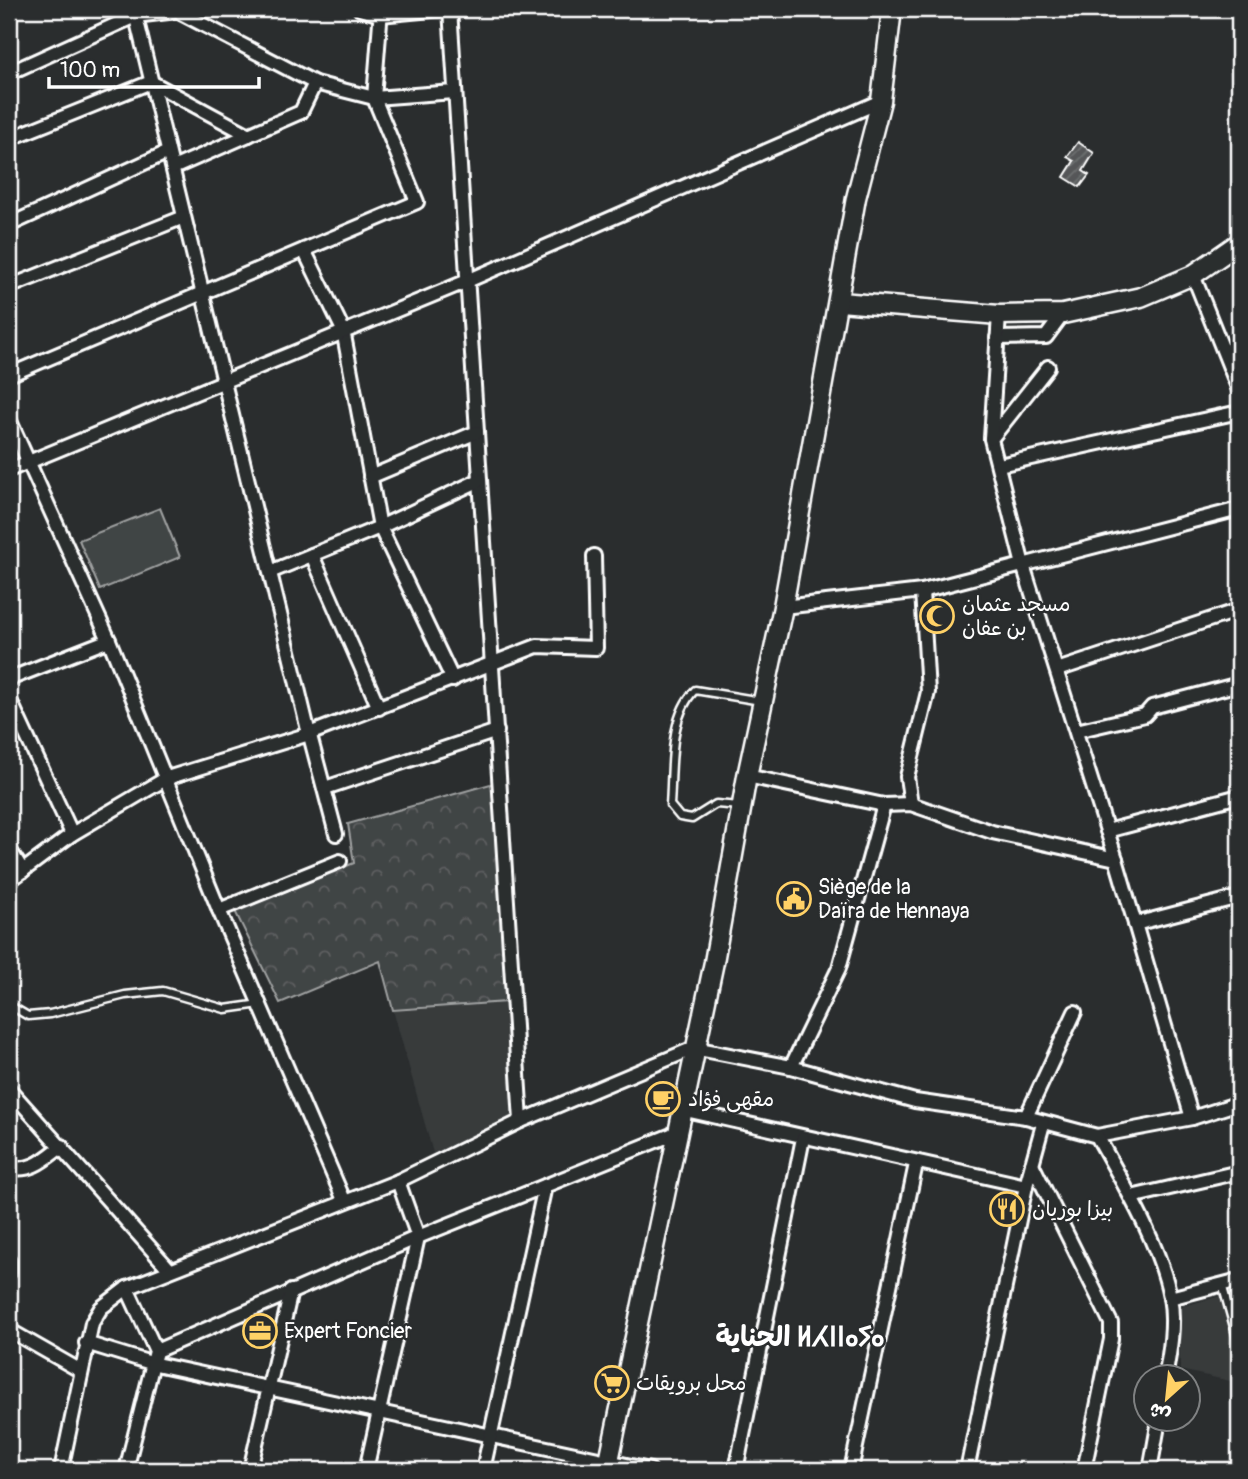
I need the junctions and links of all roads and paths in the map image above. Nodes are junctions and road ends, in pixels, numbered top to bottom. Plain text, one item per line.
1 (360, 9) edge
2 (442, 9) edge
3 (450, 9) edge
4 (892, 9) edge
5 (134, 12) edge
6 (381, 12) edge
7 (9, 73) edge
8 (151, 82) junction
9 (315, 83) junction
10 (454, 92) junction
11 (374, 98) junction
12 (881, 101) junction
13 (249, 135) junction
14 (9, 139) edge
15 (168, 152) junction
16 (173, 169) junction
17 (184, 216) junction
18 (9, 225) edge
19 (1239, 243) edge
20 (304, 250) junction
21 (1194, 275) junction
22 (465, 282) junction
23 (9, 287) edge
24 (204, 295) junction
25 (840, 302) junction
26 (1063, 314) junction
27 (999, 315) junction
28 (343, 330) junction
29 (997, 338) junction
30 (1048, 367) dead end
31 (9, 375) edge
32 (224, 378) junction
33 (1239, 390) edge
34 (1239, 412) edge
35 (9, 419) edge
36 (477, 432) junction
37 (991, 439) junction
38 (29, 461) junction
39 (999, 465) junction
40 (9, 470) edge
41 (370, 477) junction
42 (480, 480) junction
43 (1239, 509) edge
44 (380, 527) junction
45 (312, 555) junction
46 (594, 556) dead end
47 (1023, 565) junction
48 (270, 572) junction
49 (922, 591) junction
50 (783, 607) junction
51 (1239, 610) edge
52 (109, 640) junction
53 (493, 664) junction
54 (1057, 670) junction
55 (9, 679) edge
56 (453, 680) junction
57 (1239, 684) edge
58 (9, 698) edge
59 (763, 702) junction
60 (379, 708) junction
61 (497, 731) junction
62 (1076, 731) junction
63 (309, 733) junction
64 (747, 776) junction
65 (167, 778) junction
66 (325, 788) junction
67 (1239, 796) edge
68 (911, 804) junction
69 (741, 806) junction
70 (884, 806) junction
71 (1107, 831) junction
72 (72, 834) junction
73 (336, 834) dead end
74 (9, 849) edge
75 (1116, 859) junction
76 (340, 860) dead end
77 (23, 871) junction
78 (9, 881) edge
79 (1239, 897) edge
80 (219, 910) junction
81 (1135, 924) junction
82 (260, 1004) junction
83 (9, 1005) edge
84 (1075, 1012) dead end
85 (694, 1048) junction
86 (790, 1067) junction
87 (9, 1089) edge
88 (1239, 1103) edge
89 (681, 1109) junction
90 (1026, 1117) junction
91 (1192, 1118) junction
92 (521, 1121) junction
93 (1043, 1124) junction
94 (676, 1133) junction
95 (1097, 1136) junction
96 (803, 1138) junction
97 (62, 1146) junction
98 (915, 1164) junction
99 (1032, 1164) junction
100 (9, 1167) edge
101 (1239, 1172) edge
102 (398, 1181) junction
103 (545, 1186) junction
104 (1026, 1186) junction
105 (1130, 1197) junction
106 (344, 1200) junction
107 (418, 1237) junction
108 (9, 1261) edge
109 (170, 1270) junction
110 (9, 1273) edge
111 (1239, 1280) edge
112 (1223, 1284) junction
113 (127, 1288) junction
114 (291, 1291) junction
115 (1170, 1298) junction
116 (9, 1330) edge
117 (86, 1343) junction
118 (1239, 1345) edge
119 (154, 1357) junction
120 (1168, 1364) edge
121 (81, 1371) junction
122 (268, 1388) junction
123 (378, 1412) junction
124 (1156, 1434) edge
125 (491, 1435) junction
126 (608, 1466) edge
127 (61, 1470) edge
128 (126, 1470) edge
129 (250, 1470) edge
130 (366, 1470) edge
131 (483, 1470) edge
132 (650, 1470) edge
133 (736, 1470) edge
134 (850, 1470) edge
135 (967, 1470) edge
136 (1084, 1470) edge
137 (1150, 1470) edge

1 - 6 street
2 - 6 street
3 - 10 street
4 - 12 main road
5 - 7 street
5 - 8 street
5 - 9 street
6 - 11 street
8 - 13 street
8 - 14 street
8 - 15 street
9 - 11 street
9 - 13 street
10 - 11 street
10 - 22 street
11 - 20 street
12 - 22 street
12 - 25 main road
13 - 16 street
15 - 16 street
15 - 18 street
16 - 17 street
17 - 23 street
17 - 24 street
19 - 21 main road
20 - 24 street
20 - 28 street
21 - 26 main road
21 - 33 street
22 - 28 street
22 - 36 street
24 - 31 street
24 - 32 street
25 - 27 main road
25 - 50 main road
26 - 27 main road
26 - 29 street
27 - 29 street
28 - 32 street
28 - 41 street
29 - 37 street
30 - 37 street
32 - 38 street
32 - 48 street
34 - 39 street
35 - 38 street
36 - 41 street
36 - 42 street
37 - 39 street
38 - 40 street
38 - 52 street
39 - 47 street
41 - 44 street
42 - 44 street
42 - 53 street
43 - 47 street
44 - 45 street
44 - 56 street
45 - 48 street
45 - 60 street
46 - 53 street
47 - 49 street
47 - 54 street
48 - 63 street
49 - 50 street
49 - 68 street
50 - 59 main road
51 - 54 street
52 - 55 street
52 - 65 street
53 - 56 street
53 - 61 street
54 - 62 street
56 - 60 street
57 - 62 street
58 - 72 street
59 - 64 main road
59 - 69 lane
60 - 63 street
61 - 66 street
61 - 92 street
62 - 71 street
63 - 65 street
63 - 66 street
64 - 69 main road
64 - 70 street
65 - 72 street
65 - 80 street
66 - 73 street
67 - 71 street
68 - 70 street
68 - 75 street
69 - 85 main road
70 - 86 street
71 - 75 street
72 - 77 street
74 - 77 street
75 - 81 street
76 - 80 street
77 - 78 street
79 - 81 street
80 - 82 street
81 - 91 street
82 - 83 lane
82 - 106 street
84 - 90 street
85 - 86 street
85 - 89 main road
85 - 92 street
86 - 90 street
87 - 97 street
88 - 91 street
89 - 94 main road
89 - 96 street
90 - 93 street
91 - 95 street
92 - 102 street
93 - 95 street
93 - 99 street
94 - 103 street
94 - 126 main road
95 - 105 street
96 - 98 street
96 - 133 street
97 - 100 street
97 - 109 street
98 - 104 street
98 - 134 street
99 - 104 street
99 - 136 street
101 - 105 street
102 - 106 street
102 - 107 street
103 - 107 street
103 - 125 street
104 - 135 street
105 - 115 street
106 - 109 street
107 - 114 street
107 - 123 street
108 - 110 street
109 - 113 street
111 - 112 street
112 - 115 street
112 - 118 lane
113 - 117 street
113 - 119 street
114 - 119 street
114 - 122 street
115 - 120 street
116 - 121 street
117 - 119 street
117 - 121 street
119 - 122 street
119 - 128 street
121 - 127 street
122 - 123 street
122 - 129 street
123 - 125 street
123 - 130 street
124 - 137 street
125 - 126 street
125 - 131 street
126 - 132 street

